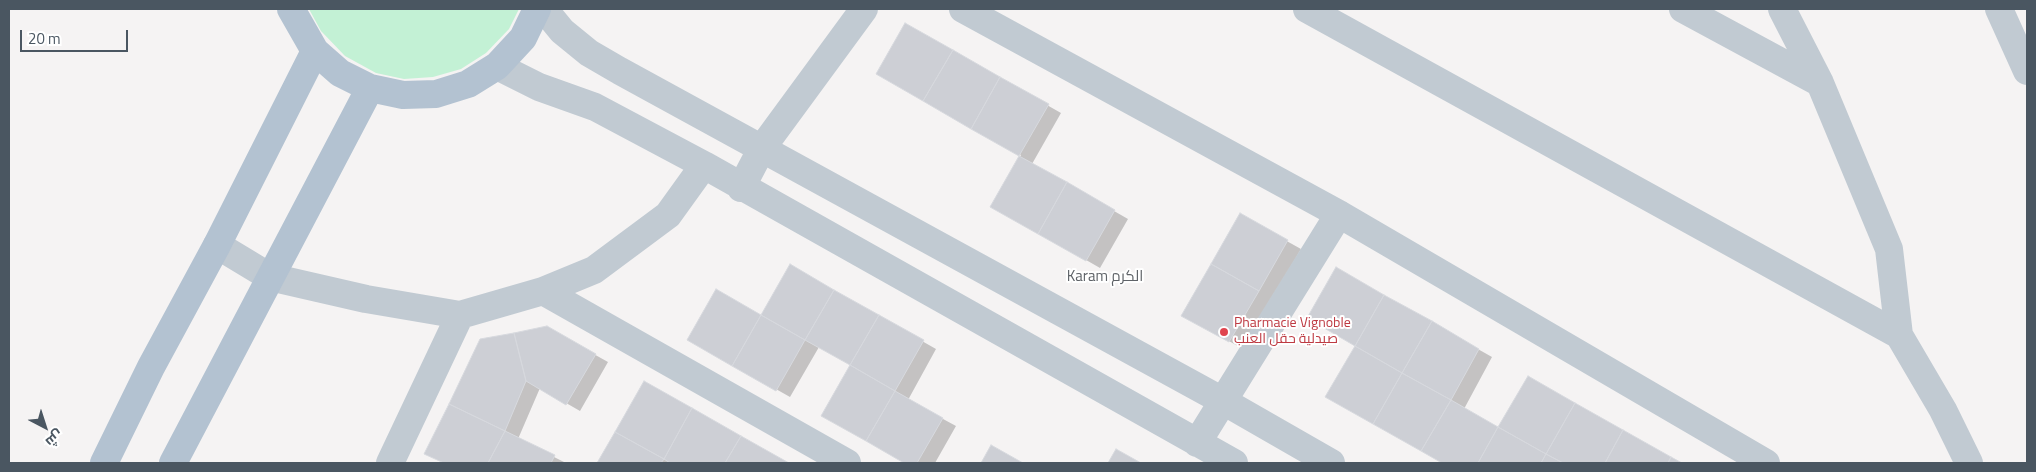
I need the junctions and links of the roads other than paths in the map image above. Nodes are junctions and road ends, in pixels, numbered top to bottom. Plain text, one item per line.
1 (291, 9) edge
2 (537, 9) edge
3 (544, 9) edge
4 (864, 9) edge
5 (963, 9) edge
6 (1307, 9) edge
7 (1683, 9) edge
8 (1782, 9) edge
9 (1999, 9) edge
10 (315, 51) junction
11 (497, 66) junction
12 (2027, 72) edge
13 (1820, 83) junction
14 (370, 88) junction
15 (762, 148) junction
16 (704, 166) junction
17 (741, 188) junction
18 (1339, 214) junction
19 (217, 245) junction
20 (270, 277) junction
21 (543, 291) junction
22 (460, 314) junction
23 (1899, 334) junction
24 (1223, 401) junction
25 (1197, 443) junction
26 (104, 463) edge
27 (173, 463) edge
28 (390, 463) edge
29 (847, 463) edge
30 (1234, 463) edge
31 (1331, 463) edge
32 (1766, 463) edge
33 (1969, 463) edge

1 - 10 main road
2 - 11 main road
3 - 15 street
4 - 15 street
5 - 18 street
6 - 23 street
7 - 13 street
8 - 13 street
9 - 12 street
10 - 14 main road
10 - 19 main road
11 - 14 main road
11 - 16 street
13 - 23 street
14 - 20 main road
15 - 17 street
15 - 24 street
16 - 17 street
16 - 21 street
17 - 25 street
18 - 24 street
18 - 32 street
19 - 20 street
19 - 26 main road
20 - 22 street
20 - 27 main road
21 - 22 street
21 - 29 street
22 - 28 street
23 - 33 street
24 - 25 street
24 - 31 street
25 - 30 street

